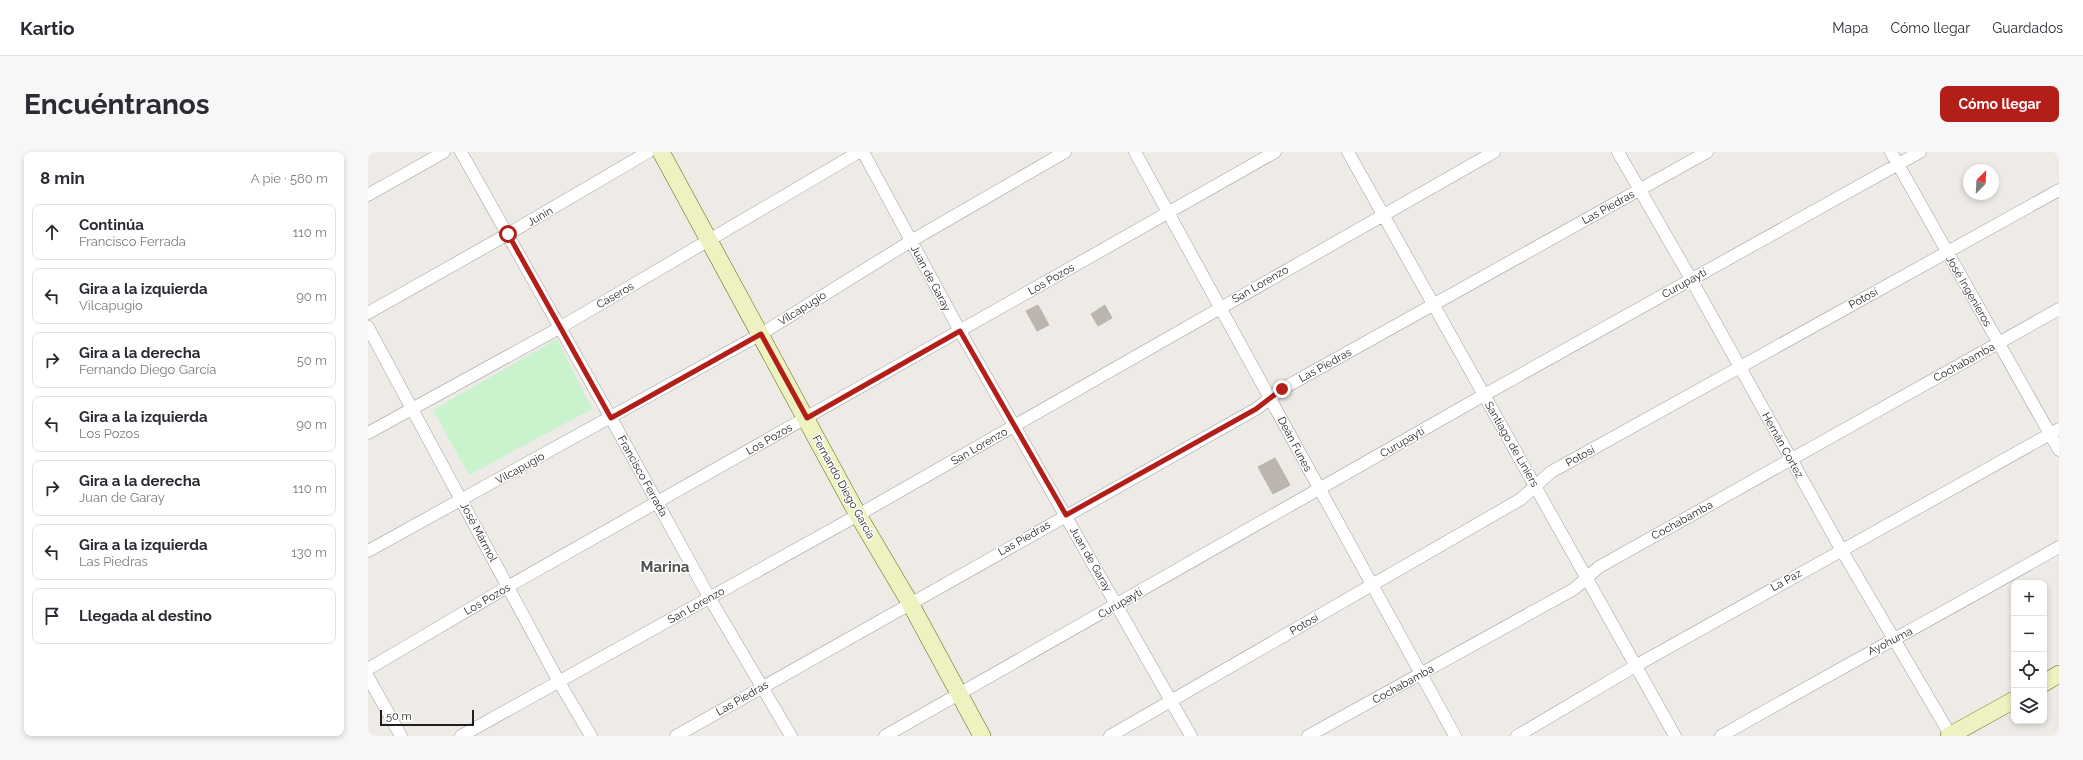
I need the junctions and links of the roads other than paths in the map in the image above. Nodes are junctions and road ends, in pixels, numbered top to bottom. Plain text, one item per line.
1 (444, 152) edge
2 (461, 152) edge
3 (648, 152) edge
4 (661, 152) edge
5 (859, 152) edge
6 (863, 152) edge
7 (1065, 152) edge
8 (1135, 152) edge
9 (1275, 152) edge
10 (1348, 152) edge
11 (1494, 152) edge
12 (1618, 152) edge
13 (1707, 152) edge
14 (1891, 152) edge
15 (1920, 152) edge
16 (1898, 165) junction
17 (1640, 190) junction
18 (2059, 190) edge
19 (368, 195) edge
20 (1169, 212) junction
21 (1384, 214) junction
22 (508, 234) junction
23 (710, 241) junction
24 (911, 241) junction
25 (1947, 252) junction
26 (1691, 279) junction
27 (1433, 304) junction
28 (1220, 308) junction
29 (2059, 309) edge
30 (368, 313) edge
31 (368, 327) edge
32 (561, 327) junction
33 (960, 331) junction
34 (761, 334) junction
35 (2000, 343) junction
36 (1740, 366) junction
37 (1484, 395) junction
38 (1270, 399) junction
39 (413, 408) junction
40 (611, 418) junction
41 (807, 418) junction
42 (1015, 425) junction
43 (2055, 432) edge
44 (368, 433) edge
45 (2059, 450) edge
46 (1790, 460) junction
47 (1537, 486) junction
48 (1319, 490) junction
49 (462, 500) junction
50 (658, 502) junction
51 (858, 515) junction
52 (1066, 515) junction
53 (2059, 547) edge
54 (1841, 549) junction
55 (368, 551) edge
56 (1586, 577) junction
57 (509, 586) junction
58 (1371, 586) junction
59 (709, 597) junction
60 (910, 603) junction
61 (1117, 604) junction
62 (1894, 639) junction
63 (1637, 665) junction
64 (368, 669) edge
65 (1419, 674) junction
66 (2059, 674) edge
67 (368, 677) edge
68 (2047, 681) edge
69 (559, 682) junction
70 (763, 686) junction
71 (959, 694) junction
72 (1172, 702) junction
73 (2011, 702) edge
74 (401, 736) edge
75 (461, 736) edge
76 (591, 736) edge
77 (676, 736) edge
78 (791, 736) edge
79 (885, 736) edge
80 (982, 736) edge
81 (1110, 736) edge
82 (1191, 736) edge
83 (1308, 736) edge
84 (1454, 736) edge
85 (1517, 736) edge
86 (1675, 736) edge
87 (1721, 736) edge
88 (1950, 736) edge

1 - 19 street
2 - 22 street, Francisco Ferrada
3 - 22 street, Junin
4 - 23 main road, Fernando Diego García
5 - 23 street, Caseros
6 - 24 street, Juan de Garay
7 - 24 street, Vilcapugio
8 - 20 street, Deán Funes
9 - 20 street, Los Pozos
10 - 21 street, Santiago de Liniers
11 - 21 street, San Lorenzo
12 - 17 street, Hernán Cortez
13 - 17 street, Las Piedras
14 - 16 street, José Ingenieros
15 - 16 street, Curupaytí
16 - 25 street, José Ingenieros
16 - 26 street, Curupaytí
17 - 26 street, Hernán Cortez
17 - 27 street, Las Piedras
18 - 25 street, Potosí
20 - 28 street, Deán Funes
20 - 33 street, Los Pozos
21 - 27 street, Santiago de Liniers
21 - 28 street, San Lorenzo
22 - 30 street, Junin
22 - 32 street, Francisco Ferrada
23 - 32 street, Caseros
23 - 34 main road, Fernando Diego García
24 - 33 street, Juan de Garay
24 - 34 street, Vilcapugio
25 - 35 street, José Ingenieros
25 - 36 street, Potosí
26 - 36 street, Hernán Cortez
26 - 37 street, Curupaytí
27 - 37 street, Santiago de Liniers
27 - 38 street, Las Piedras
28 - 38 street, Deán Funes
28 - 42 street, San Lorenzo
29 - 35 street, Cochabamba
31 - 39 street, José Mármol
32 - 39 street, Caseros
32 - 40 street, Francisco Ferrada
33 - 41 street, Los Pozos
33 - 42 street, Juan de Garay
34 - 40 street, Vilcapugio
34 - 41 main road, Fernando Diego García
35 - 43 street, José Ingenieros
35 - 46 street, Cochabamba
36 - 46 street, Hernán Cortez
36 - 47 street, Potosí
37 - 47 street, Santiago de Liniers
37 - 48 street, Curupaytí
38 - 48 street, Deán Funes
38 - 52 street, Las Piedras
39 - 44 street, Caseros
39 - 49 street, José Mármol
40 - 49 street, Vilcapugio
40 - 50 street, Francisco Ferrada
41 - 50 street, Los Pozos
41 - 51 main road, Fernando Diego García
42 - 51 street, San Lorenzo
42 - 52 street, Juan de Garay
43 - 45 street, José Ingenieros
43 - 54 street, La Paz
46 - 54 street, Hernán Cortez
46 - 56 street, Cochabamba
47 - 56 street, Santiago de Liniers
47 - 58 street, Potosí
48 - 58 street, Deán Funes
48 - 61 street, Curupaytí
49 - 55 street, Vilcapugio
49 - 57 street, José Mármol
50 - 57 street, Los Pozos
50 - 59 street, Francisco Ferrada
51 - 59 street, San Lorenzo
51 - 60 main road, Fernando Diego García
52 - 60 street, Las Piedras
52 - 61 street, Juan de Garay
53 - 62 street, Ayohuma
54 - 62 street, Hernán Cortez
54 - 63 street, La Paz
56 - 63 street, Santiago de Liniers
56 - 65 street, Cochabamba
57 - 64 street, Los Pozos
57 - 69 street, José Mármol
58 - 65 street, Deán Funes
58 - 72 street, Potosí
59 - 69 street, San Lorenzo
59 - 70 street, Francisco Ferrada
60 - 70 street, Las Piedras
60 - 71 main road, Fernando Diego García
61 - 71 street, Curupaytí
61 - 72 street, Juan de Garay
62 - 87 street, Ayohuma
62 - 88 street, Hernán Cortez
63 - 85 street, La Paz
63 - 86 street, Santiago de Liniers
65 - 83 street, Cochabamba
65 - 84 street, Deán Funes
66 - 68 main road
67 - 74 street
69 - 75 street, San Lorenzo
69 - 76 street, José Mármol
70 - 77 street, Las Piedras
70 - 78 street, Francisco Ferrada
71 - 79 street, Curupaytí
71 - 80 main road, Fernando Diego García
72 - 81 street, Potosí
72 - 82 street, Juan de Garay
73 - 88 main road

